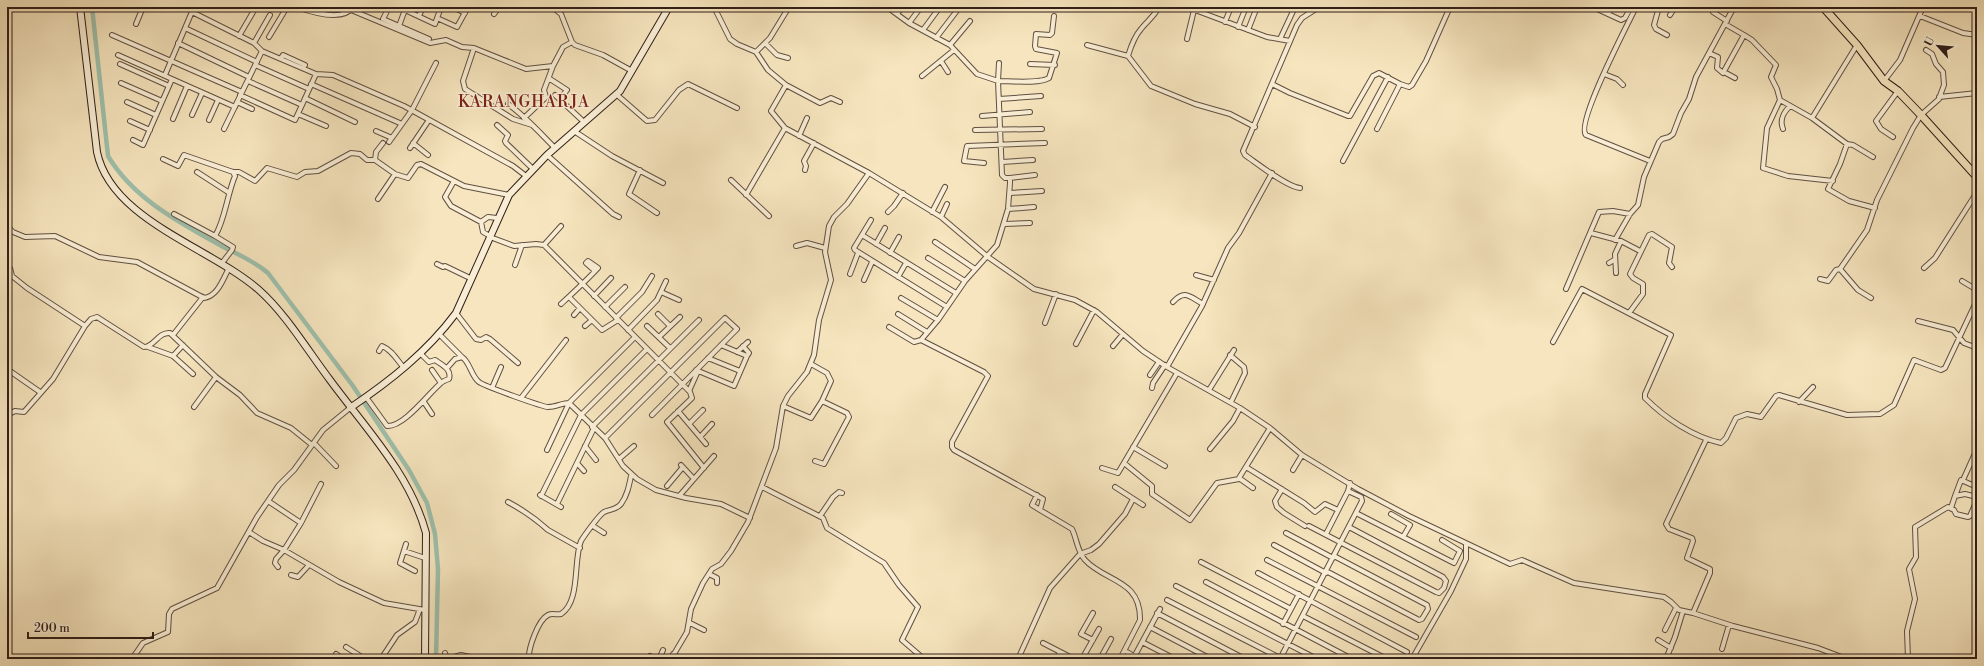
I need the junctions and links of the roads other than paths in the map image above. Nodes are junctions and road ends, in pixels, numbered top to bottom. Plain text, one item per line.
1 (80, 7) edge
2 (143, 7) edge
3 (194, 7) edge
4 (256, 7) edge
5 (287, 7) edge
6 (297, 7) edge
7 (389, 7) edge
8 (423, 7) edge
9 (441, 7) edge
10 (453, 7) edge
11 (468, 7) edge
12 (499, 7) edge
13 (552, 7) edge
14 (669, 7) edge
15 (714, 7) edge
16 (789, 7) edge
17 (887, 7) edge
18 (902, 7) edge
19 (921, 7) edge
20 (940, 7) edge
21 (1159, 7) edge
22 (1187, 7) edge
23 (1231, 7) edge
24 (1246, 7) edge
25 (1257, 7) edge
26 (1295, 7) edge
27 (1318, 7) edge
28 (1450, 7) edge
29 (1612, 7) edge
30 (1631, 7) edge
31 (1636, 7) edge
32 (1659, 7) edge
33 (1675, 7) edge
34 (1715, 7) edge
35 (1734, 7) edge
36 (1823, 7) edge
37 (1923, 7) edge
38 (352, 8) edge
39 (959, 8) edge
40 (1595, 8) edge
41 (406, 9) edge
42 (1194, 10) junction
43 (192, 12) junction
44 (465, 13) junction
45 (494, 14) dead end
46 (897, 14) junction
47 (1608, 14) junction
48 (270, 15) dead end
49 (1670, 15) dead end
50 (419, 16) junction
51 (1054, 16) dead end
52 (1920, 16) junction
53 (437, 18) junction
54 (970, 21) dead end
55 (1225, 22) junction
56 (1726, 22) junction
57 (909, 23) junction
58 (136, 24) dead end
59 (399, 26) junction
60 (1238, 27) junction
61 (185, 28) junction
62 (923, 30) junction
63 (1248, 30) junction
64 (112, 35) dead end
65 (1667, 35) dead end
66 (1744, 35) junction
67 (1977, 35) edge
68 (240, 36) junction
69 (269, 36) dead end
70 (936, 38) junction
71 (429, 39) dead end
72 (1187, 39) dead end
73 (1280, 39) junction
74 (1290, 41) junction
75 (572, 42) junction
76 (178, 43) junction
77 (254, 43) junction
78 (765, 44) junction
79 (950, 45) junction
80 (1087, 45) dead end
81 (1857, 45) junction
82 (474, 48) junction
83 (954, 50) junction
84 (1926, 50) dead end
85 (262, 51) junction
86 (756, 52) junction
87 (1709, 53) junction
88 (118, 55) dead end
89 (1128, 56) junction
90 (788, 58) dead end
91 (172, 60) junction
92 (942, 61) junction
93 (436, 63) dead end
94 (1000, 63) dead end
95 (120, 64) dead end
96 (256, 64) junction
97 (1030, 64) dead end
98 (1055, 65) junction
99 (552, 66) junction
100 (632, 71) junction
101 (948, 72) dead end
102 (1724, 72) junction
103 (316, 74) junction
104 (1604, 74) junction
105 (165, 76) junction
106 (922, 76) dead end
107 (1388, 77) junction
108 (1735, 78) dead end
109 (172, 79) junction
110 (248, 79) junction
111 (550, 79) dead end
112 (998, 80) junction
113 (1884, 81) junction
114 (121, 83) dead end
115 (311, 84) junction
116 (1272, 84) junction
117 (1400, 84) junction
118 (786, 85) junction
119 (1623, 85) dead end
120 (169, 86) junction
121 (187, 86) junction
122 (309, 89) junction
123 (1898, 91) junction
124 (1977, 92) edge
125 (202, 93) junction
126 (241, 94) junction
127 (616, 94) junction
128 (555, 95) dead end
129 (1041, 96) dead end
130 (1939, 97) junction
131 (305, 98) junction
132 (560, 99) junction
133 (999, 99) junction
134 (218, 100) junction
135 (1780, 100) junction
136 (162, 101) junction
137 (127, 102) dead end
138 (237, 102) junction
139 (840, 102) dead end
140 (508, 104) dead end
141 (302, 105) junction
142 (1790, 106) junction
143 (235, 107) junction
144 (737, 108) dead end
145 (252, 109) dead end
146 (412, 110) junction
147 (1030, 112) dead end
148 (298, 114) junction
149 (1000, 114) junction
150 (156, 115) junction
151 (192, 115) dead end
152 (1921, 115) junction
153 (982, 116) dead end
154 (524, 118) junction
155 (807, 118) dead end
156 (1812, 118) junction
157 (173, 119) dead end
158 (209, 120) dead end
159 (429, 120) junction
160 (130, 121) dead end
161 (355, 122) dead end
162 (584, 122) junction
163 (402, 124) junction
164 (532, 124) junction
165 (497, 125) dead end
166 (326, 126) dead end
167 (1255, 127) junction
168 (785, 128) junction
169 (1377, 128) dead end
170 (224, 129) dead end
171 (1042, 129) dead end
172 (1783, 129) dead end
173 (150, 130) junction
174 (975, 130) dead end
175 (1001, 130) junction
176 (376, 131) dead end
177 (574, 131) junction
178 (799, 136) junction
179 (1893, 137) dead end
180 (133, 140) dead end
181 (383, 143) dead end
182 (413, 143) junction
183 (814, 143) junction
184 (1045, 143) dead end
185 (1847, 144) junction
186 (1002, 146) junction
187 (410, 148) dead end
188 (555, 148) junction
189 (428, 155) dead end
190 (547, 155) junction
191 (1873, 157) dead end
192 (163, 159) dead end
193 (375, 160) junction
194 (1032, 160) dead end
195 (1343, 161) dead end
196 (1650, 161) junction
197 (1002, 162) junction
198 (984, 163) dead end
199 (534, 169) junction
200 (640, 170) junction
201 (805, 170) dead end
202 (197, 172) dead end
203 (233, 172) junction
204 (1272, 172) junction
205 (869, 173) junction
206 (395, 174) junction
207 (1035, 175) dead end
208 (526, 176) junction
209 (1977, 177) edge
210 (1010, 178) junction
211 (731, 180) dead end
212 (1833, 181) junction
213 (454, 182) junction
214 (662, 183) dead end
215 (945, 187) dead end
216 (1300, 188) dead end
217 (1042, 191) dead end
218 (228, 192) junction
219 (1010, 192) junction
220 (1977, 192) edge
221 (903, 193) junction
222 (509, 194) junction
223 (746, 195) junction
224 (378, 199) dead end
225 (947, 204) dead end
226 (1034, 207) dead end
227 (1875, 208) junction
228 (1008, 209) junction
229 (888, 212) dead end
230 (932, 212) junction
231 (657, 213) dead end
232 (174, 214) dead end
233 (1630, 214) junction
234 (769, 216) dead end
235 (619, 217) dead end
236 (941, 217) junction
237 (498, 218) junction
238 (871, 220) dead end
239 (481, 222) junction
240 (1030, 223) dead end
241 (1004, 224) junction
242 (7, 226) edge
243 (561, 226) dead end
244 (886, 228) dead end
245 (1591, 233) junction
246 (862, 235) junction
247 (215, 236) junction
248 (490, 237) junction
249 (899, 237) dead end
250 (1615, 240) junction
251 (1621, 241) junction
252 (935, 242) dead end
253 (876, 244) junction
254 (522, 245) junction
255 (544, 245) junction
256 (796, 246) dead end
257 (825, 248) junction
258 (1640, 251) junction
259 (890, 252) junction
260 (858, 253) junction
261 (988, 257) junction
262 (928, 258) dead end
263 (1614, 260) junction
264 (224, 262) junction
265 (872, 262) junction
266 (906, 263) junction
267 (1609, 263) dead end
268 (437, 264) dead end
269 (7, 265) edge
270 (515, 265) dead end
271 (1672, 267) dead end
272 (1924, 268) dead end
273 (975, 269) junction
274 (1840, 269) junction
275 (595, 271) dead end
276 (231, 273) junction
277 (1616, 273) dead end
278 (850, 274) dead end
279 (1196, 275) dead end
280 (652, 276) dead end
281 (898, 277) junction
282 (470, 278) junction
283 (611, 278) dead end
284 (1820, 279) dead end
285 (864, 280) dead end
286 (1214, 280) junction
287 (666, 281) dead end
288 (964, 281) junction
289 (1962, 281) dead end
290 (582, 284) junction
291 (625, 287) dead end
292 (1566, 289) dead end
293 (1977, 290) edge
294 (661, 292) junction
295 (956, 293) junction
296 (1056, 294) junction
297 (594, 296) junction
298 (203, 297) junction
299 (569, 297) junction
300 (901, 298) dead end
301 (1872, 298) dead end
302 (679, 300) dead end
303 (1977, 300) edge
304 (1173, 302) dead end
305 (561, 304) dead end
306 (1203, 304) junction
307 (605, 307) junction
308 (947, 307) junction
309 (580, 308) junction
310 (1094, 310) junction
311 (456, 313) junction
312 (1630, 313) junction
313 (658, 314) dead end
314 (898, 314) dead end
315 (574, 315) dead end
316 (680, 317) dead end
317 (617, 319) junction
318 (592, 320) junction
319 (699, 320) dead end
320 (938, 320) junction
321 (1918, 321) dead end
322 (1045, 323) dead end
323 (85, 326) junction
324 (585, 326) dead end
325 (648, 326) dead end
326 (670, 326) junction
327 (889, 327) dead end
328 (628, 330) junction
329 (927, 332) junction
330 (439, 334) junction
331 (1123, 334) junction
332 (173, 335) junction
333 (635, 337) junction
334 (659, 337) junction
335 (1959, 339) junction
336 (566, 340) dead end
337 (921, 340) junction
338 (748, 342) dead end
339 (1553, 342) dead end
340 (1076, 344) dead end
341 (183, 345) junction
342 (721, 345) junction
343 (743, 346) junction
344 (1113, 346) dead end
345 (148, 347) junction
346 (670, 348) junction
347 (1977, 348) edge
348 (647, 349) junction
349 (1234, 350) dead end
350 (379, 351) dead end
351 (737, 352) junction
352 (420, 353) junction
353 (1230, 355) junction
354 (173, 356) junction
355 (747, 356) junction
356 (462, 357) junction
357 (708, 358) junction
358 (658, 360) junction
359 (1159, 362) junction
360 (518, 363) dead end
361 (811, 364) junction
362 (1166, 366) junction
363 (501, 367) dead end
364 (404, 368) junction
365 (447, 368) junction
366 (7, 369) edge
367 (432, 370) dead end
368 (697, 370) junction
369 (740, 371) junction
370 (670, 372) junction
371 (1177, 372) junction
372 (193, 374) dead end
373 (1150, 375) dead end
374 (216, 377) junction
375 (441, 383) junction
376 (682, 384) junction
377 (1813, 387) dead end
378 (492, 388) junction
379 (1152, 388) dead end
380 (689, 390) junction
381 (1209, 390) junction
382 (40, 392) junction
383 (365, 398) junction
384 (521, 398) junction
385 (822, 401) junction
386 (424, 402) junction
387 (1231, 402) junction
388 (1800, 402) junction
389 (569, 403) junction
390 (783, 406) junction
391 (194, 407) dead end
392 (351, 407) junction
393 (1240, 408) junction
394 (703, 410) dead end
395 (678, 411) junction
396 (432, 414) dead end
397 (7, 415) edge
398 (581, 415) junction
399 (652, 415) dead end
400 (689, 424) junction
401 (712, 424) dead end
402 (593, 427) junction
403 (1270, 428) junction
404 (700, 437) junction
405 (605, 438) junction
406 (1706, 440) junction
407 (313, 444) junction
408 (706, 444) dead end
409 (585, 446) junction
410 (634, 446) dead end
411 (1134, 447) junction
412 (1210, 449) dead end
413 (1977, 449) edge
414 (547, 450) dead end
415 (1302, 455) junction
416 (714, 456) dead end
417 (619, 459) junction
418 (596, 460) dead end
419 (815, 461) dead end
420 (577, 463) junction
421 (1124, 464) junction
422 (336, 466) dead end
423 (1165, 466) dead end
424 (1246, 467) junction
425 (704, 468) junction
426 (1102, 468) dead end
427 (1293, 470) dead end
428 (584, 471) dead end
429 (631, 476) junction
430 (694, 480) junction
431 (1239, 480) junction
432 (1963, 480) junction
433 (1350, 483) junction
434 (321, 484) dead end
435 (666, 486) dead end
436 (1115, 486) dead end
437 (762, 487) junction
438 (1977, 487) edge
439 (1253, 488) dead end
440 (1282, 489) junction
441 (1348, 491) junction
442 (842, 493) dead end
443 (680, 495) dead end
444 (1037, 495) junction
445 (1955, 496) junction
446 (1977, 498) edge
447 (1133, 499) junction
448 (268, 501) junction
449 (508, 502) dead end
450 (557, 504) junction
451 (1143, 505) dead end
452 (560, 507) dead end
453 (1951, 508) junction
454 (1040, 510) junction
455 (1338, 510) junction
456 (1356, 514) junction
457 (1391, 514) dead end
458 (820, 516) junction
459 (750, 518) junction
460 (301, 523) junction
461 (593, 526) junction
462 (1349, 527) junction
463 (249, 532) junction
464 (604, 533) dead end
465 (1286, 533) dead end
466 (1326, 534) junction
467 (1403, 537) junction
468 (1442, 540) dead end
469 (1341, 542) junction
470 (406, 544) dead end
471 (1466, 544) junction
472 (1274, 545) dead end
473 (580, 548) junction
474 (284, 550) junction
475 (404, 551) junction
476 (1080, 554) junction
477 (1334, 557) junction
478 (425, 558) junction
479 (1267, 560) dead end
480 (1201, 562) dead end
481 (309, 565) junction
482 (278, 566) dead end
483 (415, 571) dead end
484 (1258, 572) dead end
485 (1326, 572) junction
486 (291, 574) dead end
487 (709, 574) junction
488 (1206, 582) dead end
489 (717, 583) dead end
490 (1176, 586) dead end
491 (1318, 587) junction
492 (1299, 594) junction
493 (1167, 600) dead end
494 (1311, 600) junction
495 (1676, 608) junction
496 (1291, 609) junction
497 (423, 610) junction
498 (1683, 611) junction
499 (1093, 613) dead end
500 (1693, 613) junction
501 (1303, 616) junction
502 (690, 623) junction
503 (1283, 624) junction
504 (1729, 625) junction
505 (1150, 627) junction
506 (1099, 628) dead end
507 (704, 630) dead end
508 (1296, 630) junction
509 (1665, 630) dead end
510 (1416, 637) dead end
511 (1111, 639) dead end
512 (1092, 640) junction
513 (1658, 640) dead end
514 (1142, 642) junction
515 (1043, 643) dead end
516 (1288, 644) junction
517 (346, 647) dead end
518 (1670, 648) junction
519 (1722, 649) dead end
520 (663, 650) dead end
521 (1060, 652) junction
522 (1127, 652) dead end
523 (1407, 652) dead end
524 (445, 653) dead end
525 (336, 654) dead end
526 (673, 654) junction
527 (650, 656) dead end
528 (1134, 657) junction
529 (1383, 657) dead end
530 (132, 659) edge
531 (343, 659) edge
532 (372, 659) edge
533 (381, 659) edge
534 (425, 659) edge
535 (479, 659) edge
536 (528, 659) edge
537 (658, 659) edge
538 (671, 659) edge
539 (681, 659) edge
540 (924, 659) edge
541 (1018, 659) edge
542 (1057, 659) edge
543 (1074, 659) edge
544 (1082, 659) edge
545 (1100, 659) edge
546 (1120, 659) edge
547 (1139, 659) edge
548 (1175, 659) edge
549 (1211, 659) edge
550 (1245, 659) edge
551 (1281, 659) edge
552 (1317, 659) edge
553 (1352, 659) edge
554 (1412, 659) edge
555 (1666, 659) edge
556 (1847, 659) edge
557 (1908, 659) edge

1 - 264 street
2 - 58 street
3 - 43 street
4 - 68 street
5 - 69 street
6 - 38 street
7 - 59 street
8 - 50 street
9 - 53 street
10 - 44 street
11 - 44 street
12 - 45 street
13 - 75 street
14 - 100 street
15 - 86 street
16 - 78 street
17 - 46 street
18 - 46 street
19 - 57 street
20 - 62 street
21 - 89 street
22 - 42 street
23 - 55 street
24 - 60 street
25 - 63 street
26 - 73 street
27 - 74 street
28 - 117 street
29 - 47 street
30 - 47 street
31 - 104 street
32 - 65 street
33 - 49 street
34 - 56 street
35 - 56 street
36 - 81 main road
37 - 52 street
38 - 82 street
39 - 70 street
40 - 47 street
41 - 50 street
41 - 59 street
42 - 55 street
42 - 72 street
43 - 61 street
43 - 68 street
44 - 53 street
46 - 57 street
48 - 77 street
50 - 53 street
51 - 98 street
52 - 67 street
52 - 113 street
54 - 79 street
55 - 60 street
56 - 66 street
56 - 87 street
57 - 62 street
59 - 71 street
60 - 63 street
61 - 76 street
61 - 96 street
62 - 70 street
63 - 73 street
64 - 91 street
66 - 102 street
66 - 135 street
68 - 77 street
70 - 79 street
73 - 74 street
74 - 116 street
75 - 99 street
75 - 100 street
76 - 91 street
76 - 110 street
77 - 85 street
78 - 86 street
78 - 90 street
79 - 83 street
80 - 89 street
81 - 113 main road
81 - 156 street
82 - 99 street
82 - 164 street
83 - 92 street
83 - 112 street
84 - 130 street
85 - 96 street
85 - 103 street
86 - 118 street
87 - 102 street
87 - 196 street
88 - 105 street
89 - 167 street
91 - 105 street
91 - 126 street
92 - 101 street
92 - 106 street
93 - 146 street
94 - 112 street
95 - 120 street
96 - 110 street
96 - 122 street
97 - 98 street
98 - 112 street
99 - 154 street
100 - 127 street
102 - 108 street
103 - 115 street
103 - 146 street
104 - 119 street
104 - 196 street
105 - 109 street
107 - 116 street
107 - 117 street
107 - 195 street
109 - 120 street
109 - 121 street
110 - 126 street
110 - 141 street
111 - 132 street
112 - 133 street
113 - 123 main road
114 - 136 street
115 - 122 street
115 - 163 street
116 - 167 street
117 - 169 street
118 - 139 street
118 - 168 street
120 - 136 street
121 - 125 street
121 - 157 street
122 - 131 street
123 - 152 main road
123 - 179 street
124 - 130 street
125 - 134 street
125 - 151 street
126 - 138 street
126 - 148 street
127 - 144 street
127 - 162 street
128 - 132 street
129 - 133 street
130 - 152 street
131 - 141 street
131 - 161 street
132 - 162 street
133 - 149 street
134 - 143 street
134 - 158 street
135 - 142 street
135 - 212 street
136 - 150 street
137 - 150 street
138 - 143 street
138 - 145 street
140 - 154 street
141 - 148 street
142 - 156 street
142 - 172 street
143 - 170 street
146 - 159 street
146 - 163 street
147 - 149 street
148 - 166 street
149 - 153 street
149 - 175 street
150 - 173 street
152 - 209 main road
152 - 227 street
154 - 164 street
155 - 178 street
156 - 185 street
159 - 182 street
159 - 208 street
160 - 173 street
162 - 177 street
163 - 176 street
164 - 188 street
165 - 199 street
167 - 204 street
168 - 178 street
168 - 223 street
171 - 175 street
173 - 180 street
174 - 175 street
175 - 186 street
177 - 188 street
177 - 200 street
178 - 183 street
181 - 193 street
182 - 187 street
182 - 189 street
183 - 201 street
183 - 205 street
184 - 186 street
185 - 191 street
185 - 212 street
186 - 197 street
186 - 198 street
188 - 190 street
190 - 199 street
190 - 235 street
192 - 203 street
193 - 203 street
193 - 206 street
194 - 197 street
196 - 233 street
197 - 210 street
199 - 208 street
200 - 214 street
200 - 231 street
202 - 218 street
203 - 218 street
204 - 216 street
204 - 286 street
205 - 221 street
205 - 257 street
206 - 213 street
206 - 224 street
207 - 210 street
208 - 222 street
210 - 219 street
211 - 223 street
212 - 227 street
213 - 222 street
213 - 239 street
215 - 230 street
217 - 219 street
218 - 247 street
219 - 228 street
220 - 272 street
221 - 229 street
221 - 230 street
222 - 237 street
223 - 234 street
225 - 236 street
226 - 228 street
227 - 274 street
228 - 241 street
230 - 236 street
232 - 247 street
233 - 245 street
233 - 250 street
236 - 261 street
237 - 239 street
237 - 248 street
238 - 246 street
239 - 248 street
240 - 241 street
241 - 261 street
242 - 298 street
243 - 255 street
244 - 253 street
245 - 250 street
245 - 292 street
246 - 253 street
246 - 260 street
247 - 264 street
248 - 254 street
248 - 282 street
249 - 259 street
250 - 251 street
251 - 258 street
251 - 263 street
252 - 273 street
253 - 259 street
254 - 255 street
254 - 270 street
255 - 290 street
256 - 257 street
257 - 361 street
258 - 271 street
258 - 312 street
259 - 266 street
260 - 265 street
260 - 278 street
261 - 273 street
261 - 296 street
262 - 288 street
263 - 267 street
263 - 277 street
264 - 276 street
265 - 281 street
265 - 285 street
266 - 281 street
266 - 295 street
268 - 282 street
269 - 323 street
273 - 288 street
274 - 284 street
274 - 301 street
275 - 290 street
276 - 298 street
276 - 392 street
279 - 286 street
280 - 317 street
281 - 308 street
282 - 311 street
283 - 297 street
286 - 306 street
287 - 294 street
288 - 295 street
289 - 293 street
290 - 297 street
290 - 299 street
291 - 307 street
294 - 302 street
294 - 328 street
295 - 308 street
296 - 310 street
296 - 322 street
297 - 307 street
298 - 332 street
299 - 305 street
299 - 309 street
300 - 320 street
303 - 335 street
304 - 306 street
306 - 362 street
307 - 317 street
308 - 320 street
309 - 315 street
309 - 318 street
310 - 331 street
310 - 340 street
311 - 330 street
311 - 360 street
312 - 339 street
312 - 406 street
313 - 326 street
314 - 329 street
316 - 326 street
317 - 318 street
317 - 328 street
318 - 324 street
319 - 346 street
320 - 329 street
321 - 335 street
323 - 345 street
323 - 382 street
325 - 334 street
326 - 334 street
327 - 337 street
328 - 333 street
329 - 337 street
330 - 352 street
330 - 356 street
331 - 344 street
331 - 359 street
332 - 341 street
332 - 345 street
333 - 348 street
333 - 389 street
334 - 346 street
335 - 347 street
335 - 388 street
336 - 384 street
337 - 444 street
338 - 343 street
341 - 354 street
341 - 374 street
342 - 351 street
342 - 357 street
342 - 370 street
343 - 351 street
343 - 355 street
345 - 354 street
346 - 358 street
348 - 358 street
348 - 398 street
349 - 353 street
350 - 364 street
351 - 355 street
352 - 364 street
352 - 365 street
353 - 381 street
353 - 387 street
354 - 372 street
355 - 369 street
356 - 365 street
356 - 378 street
357 - 368 street
357 - 369 street
358 - 370 street
358 - 402 street
359 - 362 street
359 - 373 street
361 - 385 street
361 - 390 street
362 - 371 street
362 - 379 street
363 - 378 street
364 - 383 street
365 - 375 street
366 - 382 street
367 - 375 street
368 - 369 street
368 - 376 street
368 - 380 street
370 - 376 street
370 - 405 street
371 - 381 street
371 - 411 street
374 - 391 street
374 - 407 street
375 - 386 street
376 - 380 street
376 - 399 street
377 - 388 street
378 - 384 street
380 - 395 street
381 - 387 street
382 - 397 street
383 - 386 street
383 - 392 street
384 - 389 street
385 - 390 street
385 - 419 street
386 - 396 street
387 - 393 street
388 - 406 street
389 - 398 street
389 - 414 street
390 - 437 street
392 - 407 street
392 - 478 street
393 - 403 street
393 - 412 street
394 - 400 street
395 - 400 street
395 - 425 street
398 - 402 street
398 - 450 street
400 - 404 street
401 - 404 street
402 - 405 street
402 - 409 street
403 - 415 street
403 - 424 street
404 - 408 street
405 - 417 street
406 - 500 street
407 - 422 street
407 - 448 street
409 - 418 street
409 - 420 street
410 - 417 street
411 - 421 street
411 - 423 street
413 - 432 street
415 - 427 street
415 - 433 street
416 - 425 street
417 - 429 street
420 - 428 street
420 - 450 street
421 - 426 street
421 - 431 street
424 - 431 street
424 - 440 street
425 - 430 street
429 - 459 street
429 - 461 street
430 - 435 street
430 - 443 street
431 - 439 street
432 - 438 street
432 - 445 street
433 - 441 street
433 - 471 street
434 - 460 street
436 - 447 street
437 - 458 street
437 - 459 street
440 - 455 street
440 - 466 street
441 - 455 street
441 - 456 street
442 - 458 street
444 - 454 street
444 - 454 street
445 - 446 street
445 - 453 street
446 - 453 street
447 - 451 street
447 - 476 street
448 - 460 street
448 - 463 street
449 - 473 street
450 - 452 street
453 - 557 street
454 - 476 street
455 - 466 street
456 - 462 street
456 - 467 street
457 - 467 street
458 - 540 street
459 - 487 street
460 - 474 street
461 - 464 street
461 - 473 street
462 - 469 street
462 - 469 street
463 - 474 street
463 - 530 street
465 - 477 street
466 - 469 street
467 - 468 street
469 - 477 street
470 - 475 street
471 - 495 street
471 - 554 street
472 - 485 street
473 - 536 street
474 - 481 street
474 - 482 street
475 - 478 street
475 - 483 street
476 - 541 street
476 - 546 street
477 - 485 street
477 - 485 street
478 - 497 street
479 - 491 street
480 - 496 street
481 - 486 street
481 - 497 street
484 - 492 street
485 - 491 street
487 - 489 street
487 - 502 street
488 - 503 street
490 - 516 street
491 - 494 street
491 - 510 street
492 - 494 street
492 - 496 street
493 - 551 street
494 - 501 street
494 - 523 street
495 - 498 street
495 - 509 street
496 - 503 street
497 - 533 street
497 - 534 street
498 - 500 street
498 - 518 street
499 - 512 street
500 - 504 street
501 - 508 street
501 - 529 street
502 - 507 street
502 - 526 street
503 - 508 street
504 - 519 street
504 - 556 street
505 - 514 street
505 - 549 street
505 - 550 street
506 - 512 street
508 - 516 street
508 - 553 street
511 - 545 street
512 - 544 street
513 - 518 street
514 - 528 street
514 - 548 street
515 - 521 street
516 - 551 street
516 - 552 street
517 - 532 street
518 - 555 street
520 - 537 street
521 - 542 street
521 - 543 street
522 - 528 street
524 - 535 street
525 - 531 street
526 - 538 street
526 - 539 street
527 - 537 street
528 - 547 street

